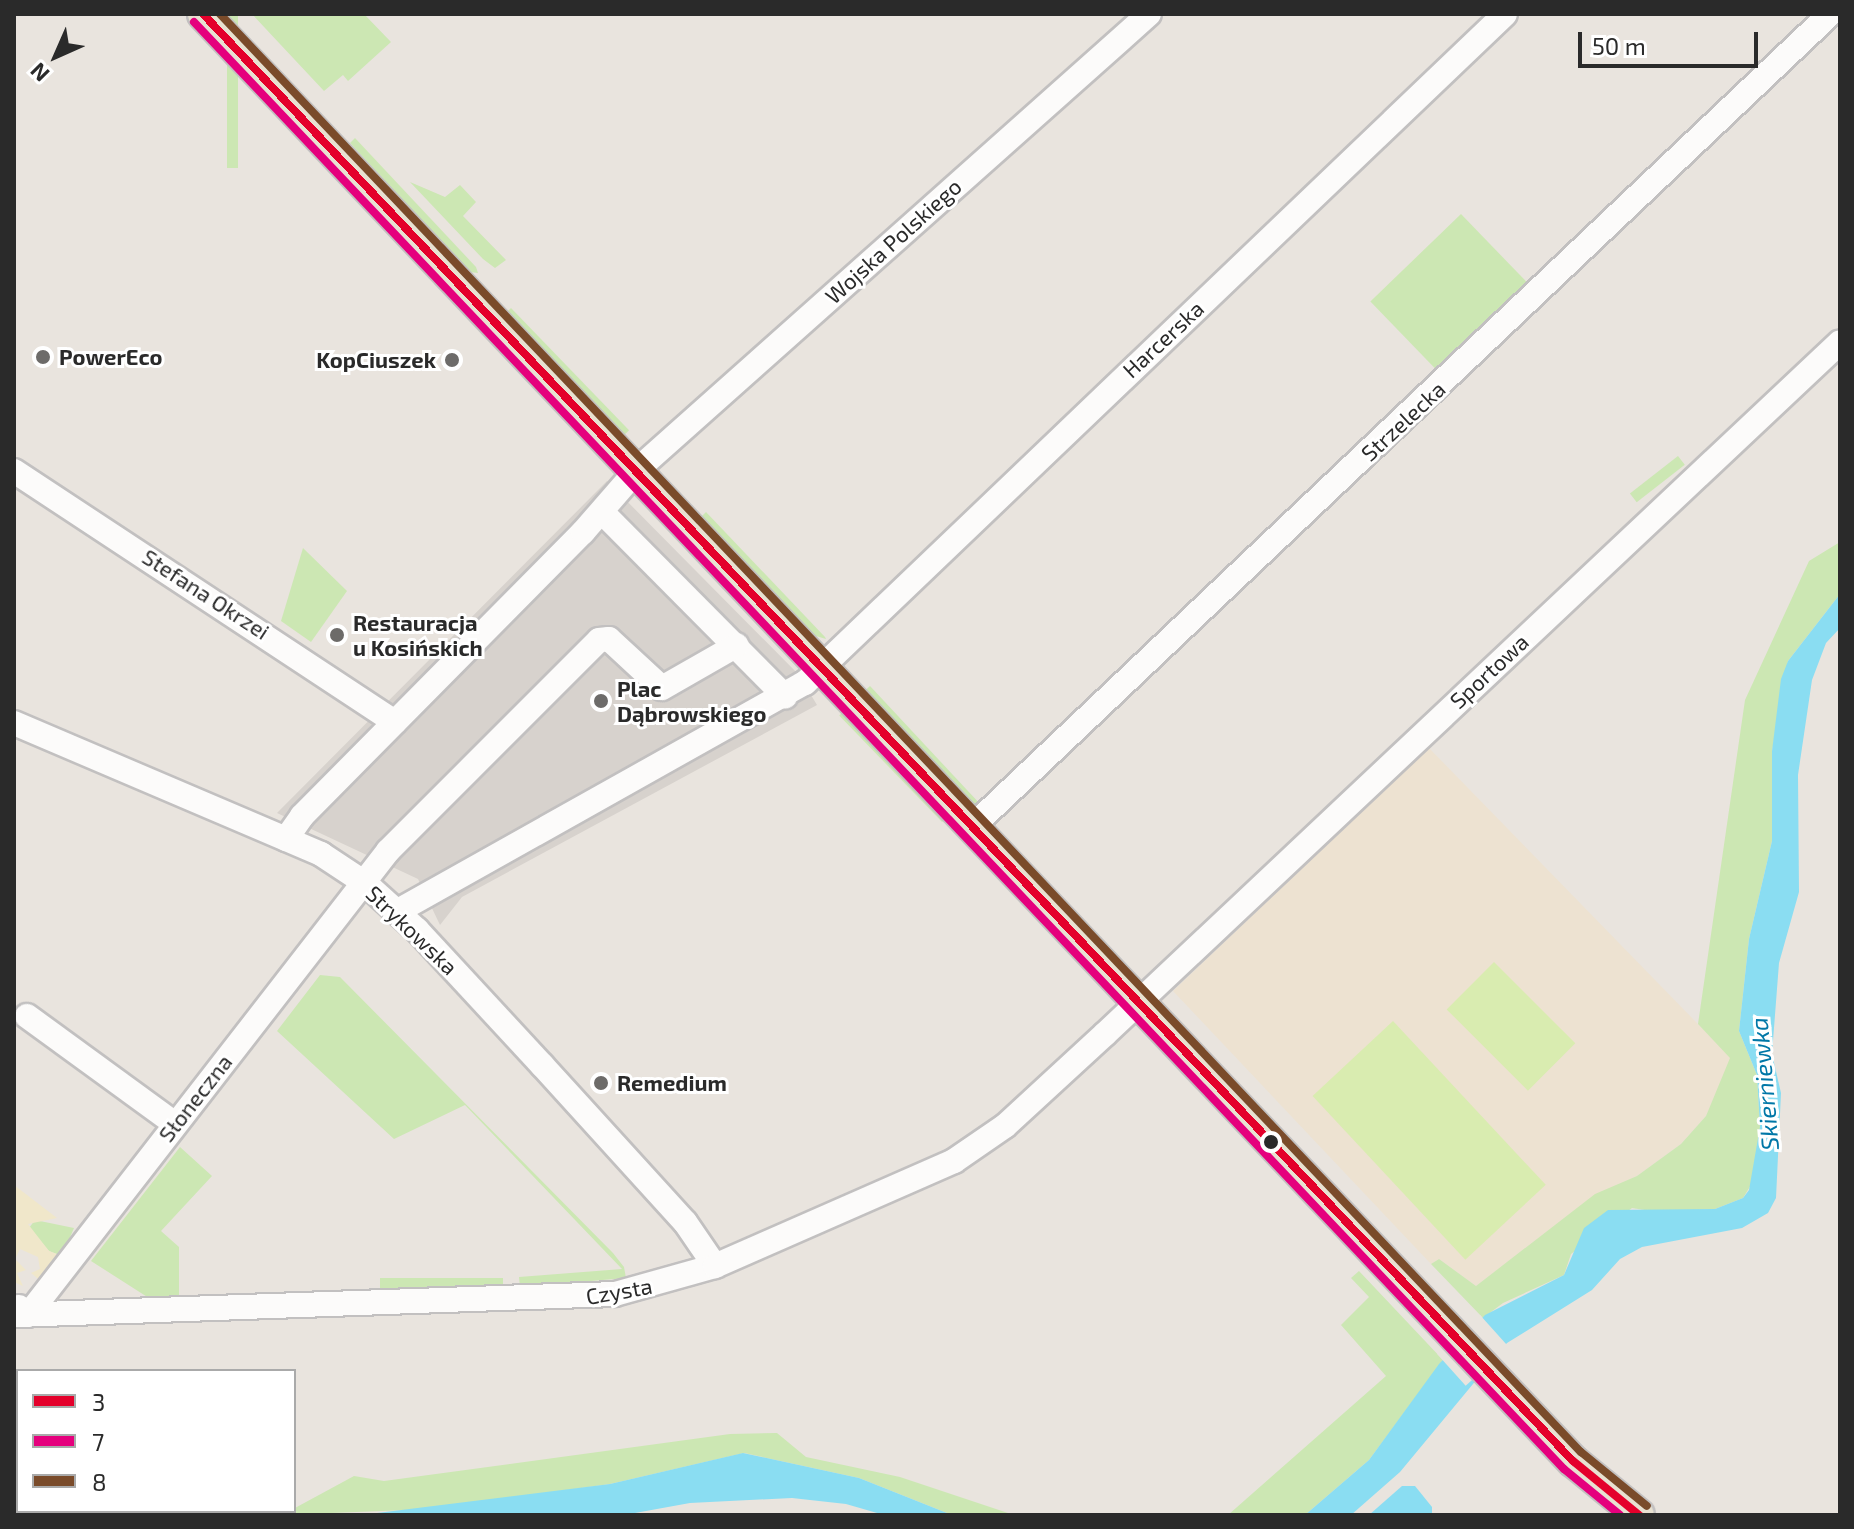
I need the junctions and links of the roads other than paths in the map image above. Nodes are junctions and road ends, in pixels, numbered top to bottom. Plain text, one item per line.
1 (203, 14) edge
2 (1149, 14) edge
3 (1505, 14) edge
4 (1830, 14) edge
5 (1840, 342) edge
6 (638, 469) junction
7 (14, 471) edge
8 (602, 512) junction
9 (737, 645) junction
10 (822, 664) junction
11 (785, 696) junction
12 (395, 722) junction
13 (14, 723) edge
14 (974, 825) junction
15 (286, 839) junction
16 (365, 883) junction
17 (398, 911) junction
18 (1140, 1001) junction
19 (27, 1016) dead end
20 (175, 1124) junction
21 (715, 1266) junction
22 (19, 1311) edge
23 (1573, 1461) junction
24 (1611, 1515) edge
25 (1639, 1515) edge

1 - 6 main road
2 - 6 street, Wojska Polskiego
3 - 10 street, Harcerska
4 - 14 street, Strzelecka
5 - 18 street, Sportowa
6 - 8 street
6 - 10 main road
7 - 12 street, Stefana Okrzei
8 - 9 street
8 - 12 street
9 - 11 street
9 - 16 street, Słoneczna
10 - 11 street
10 - 14 main road
11 - 17 street
12 - 15 street
13 - 15 street, Strykowska
14 - 18 main road
15 - 16 street, Strykowska
16 - 17 street, Strykowska
16 - 20 street, Słoneczna
17 - 21 street, Strykowska
18 - 21 street, Czysta
18 - 23 main road
19 - 20 street
20 - 22 street, Słoneczna
21 - 22 street, Czysta
23 - 24 main road
23 - 25 main road

